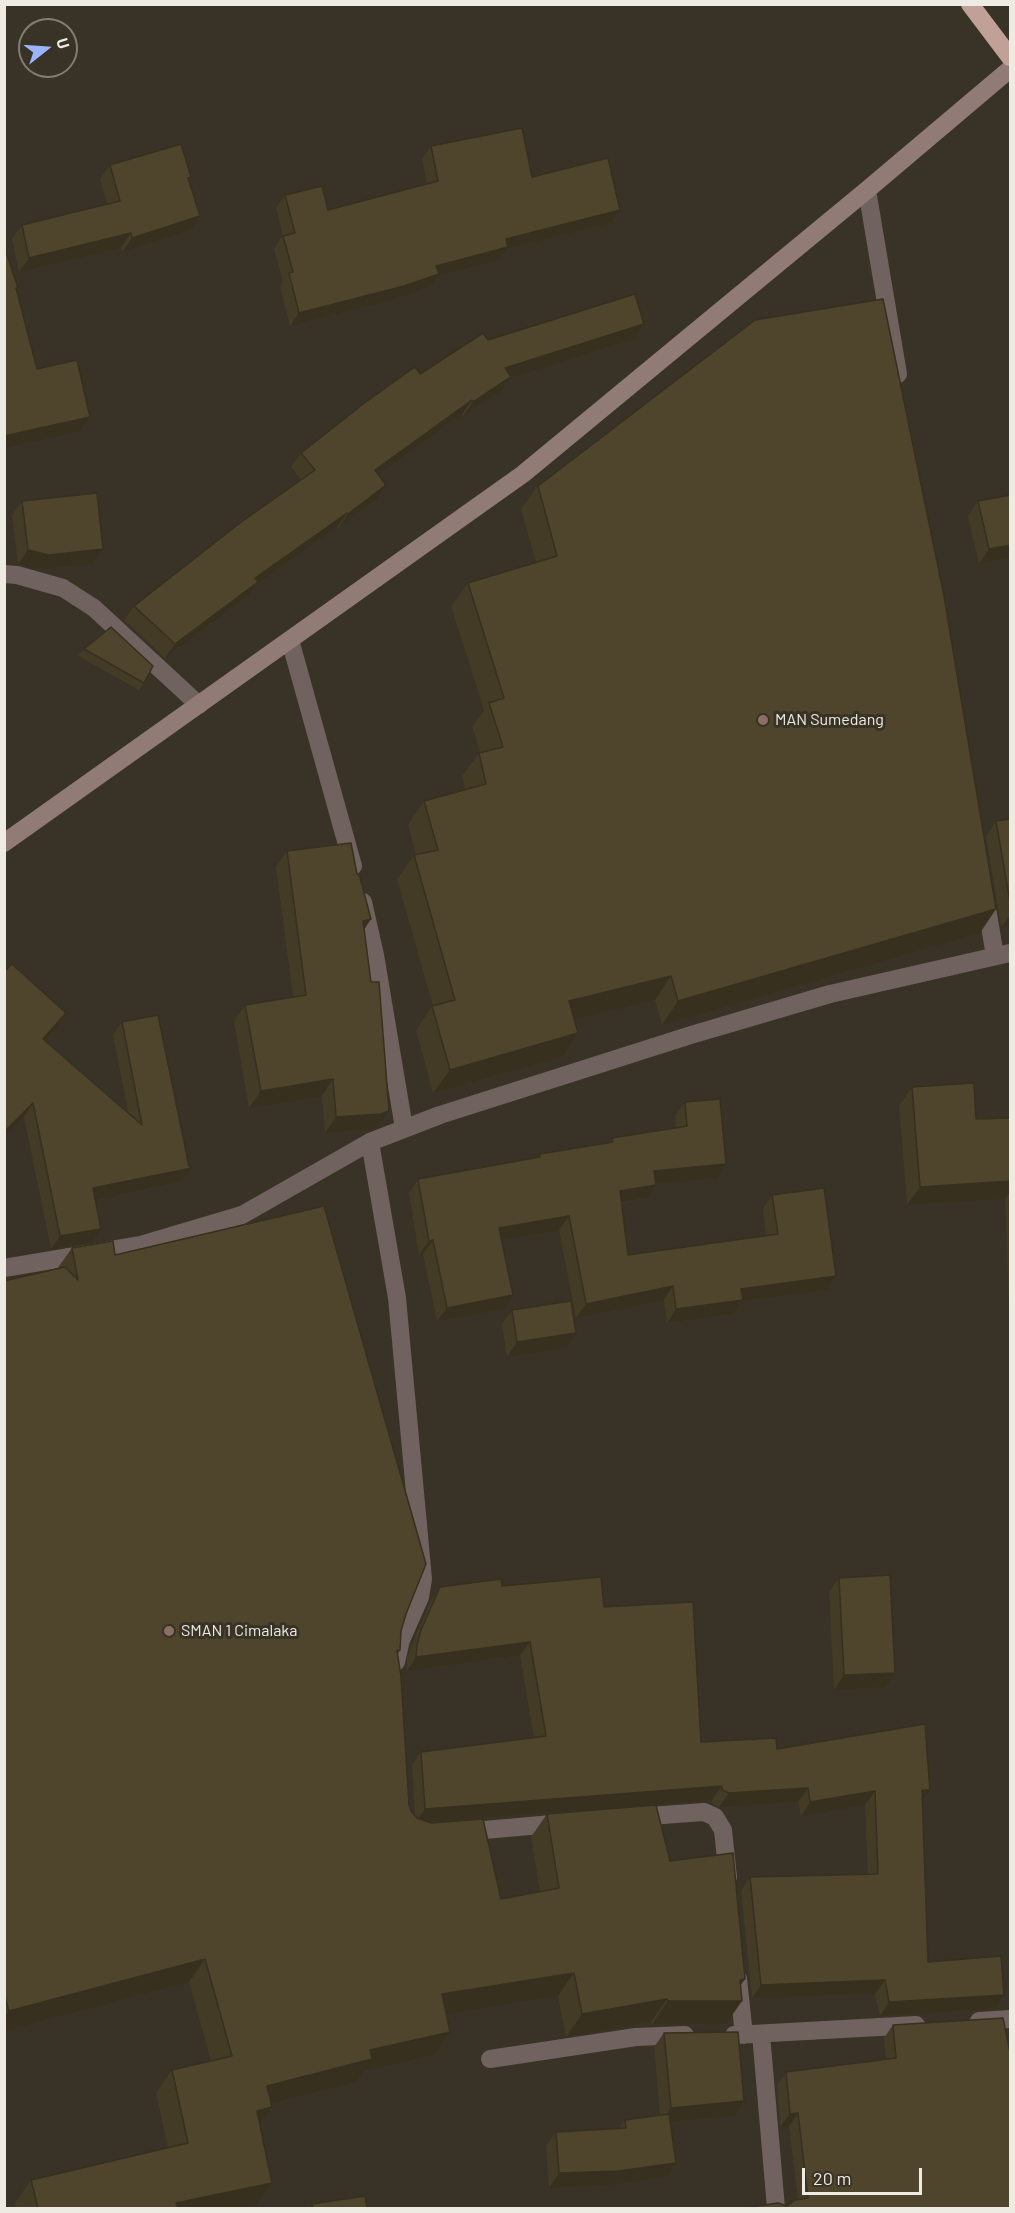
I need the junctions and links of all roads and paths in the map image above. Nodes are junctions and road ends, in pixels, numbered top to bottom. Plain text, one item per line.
1 (970, 4) edge
2 (1011, 57) edge
3 (1011, 69) edge
4 (867, 190) junction
5 (901, 391) edge
6 (4, 574) edge
7 (290, 640) junction
8 (199, 705) junction
9 (4, 843) edge
10 (981, 874) edge
11 (1003, 955) edge
12 (404, 1128) junction
13 (369, 1142) junction
14 (4, 1268) edge
15 (395, 1678) edge
16 (612, 1819) edge
17 (578, 1822) edge
18 (440, 1833) edge
19 (730, 1899) edge
20 (737, 1967) edge
21 (965, 2022) edge
22 (1010, 2022) edge
23 (931, 2024) edge
24 (752, 2035) junction
25 (490, 2059) dead end
26 (776, 2208) edge

1 - 2 highway
3 - 4 street
4 - 5 street
4 - 7 street
6 - 8 street
7 - 8 street
7 - 12 street
8 - 9 street
10 - 11 street
11 - 12 street
12 - 13 street
13 - 14 street
13 - 15 street
16 - 19 street
17 - 18 street
20 - 24 street
21 - 22 street
23 - 24 street
24 - 25 street
24 - 26 street

